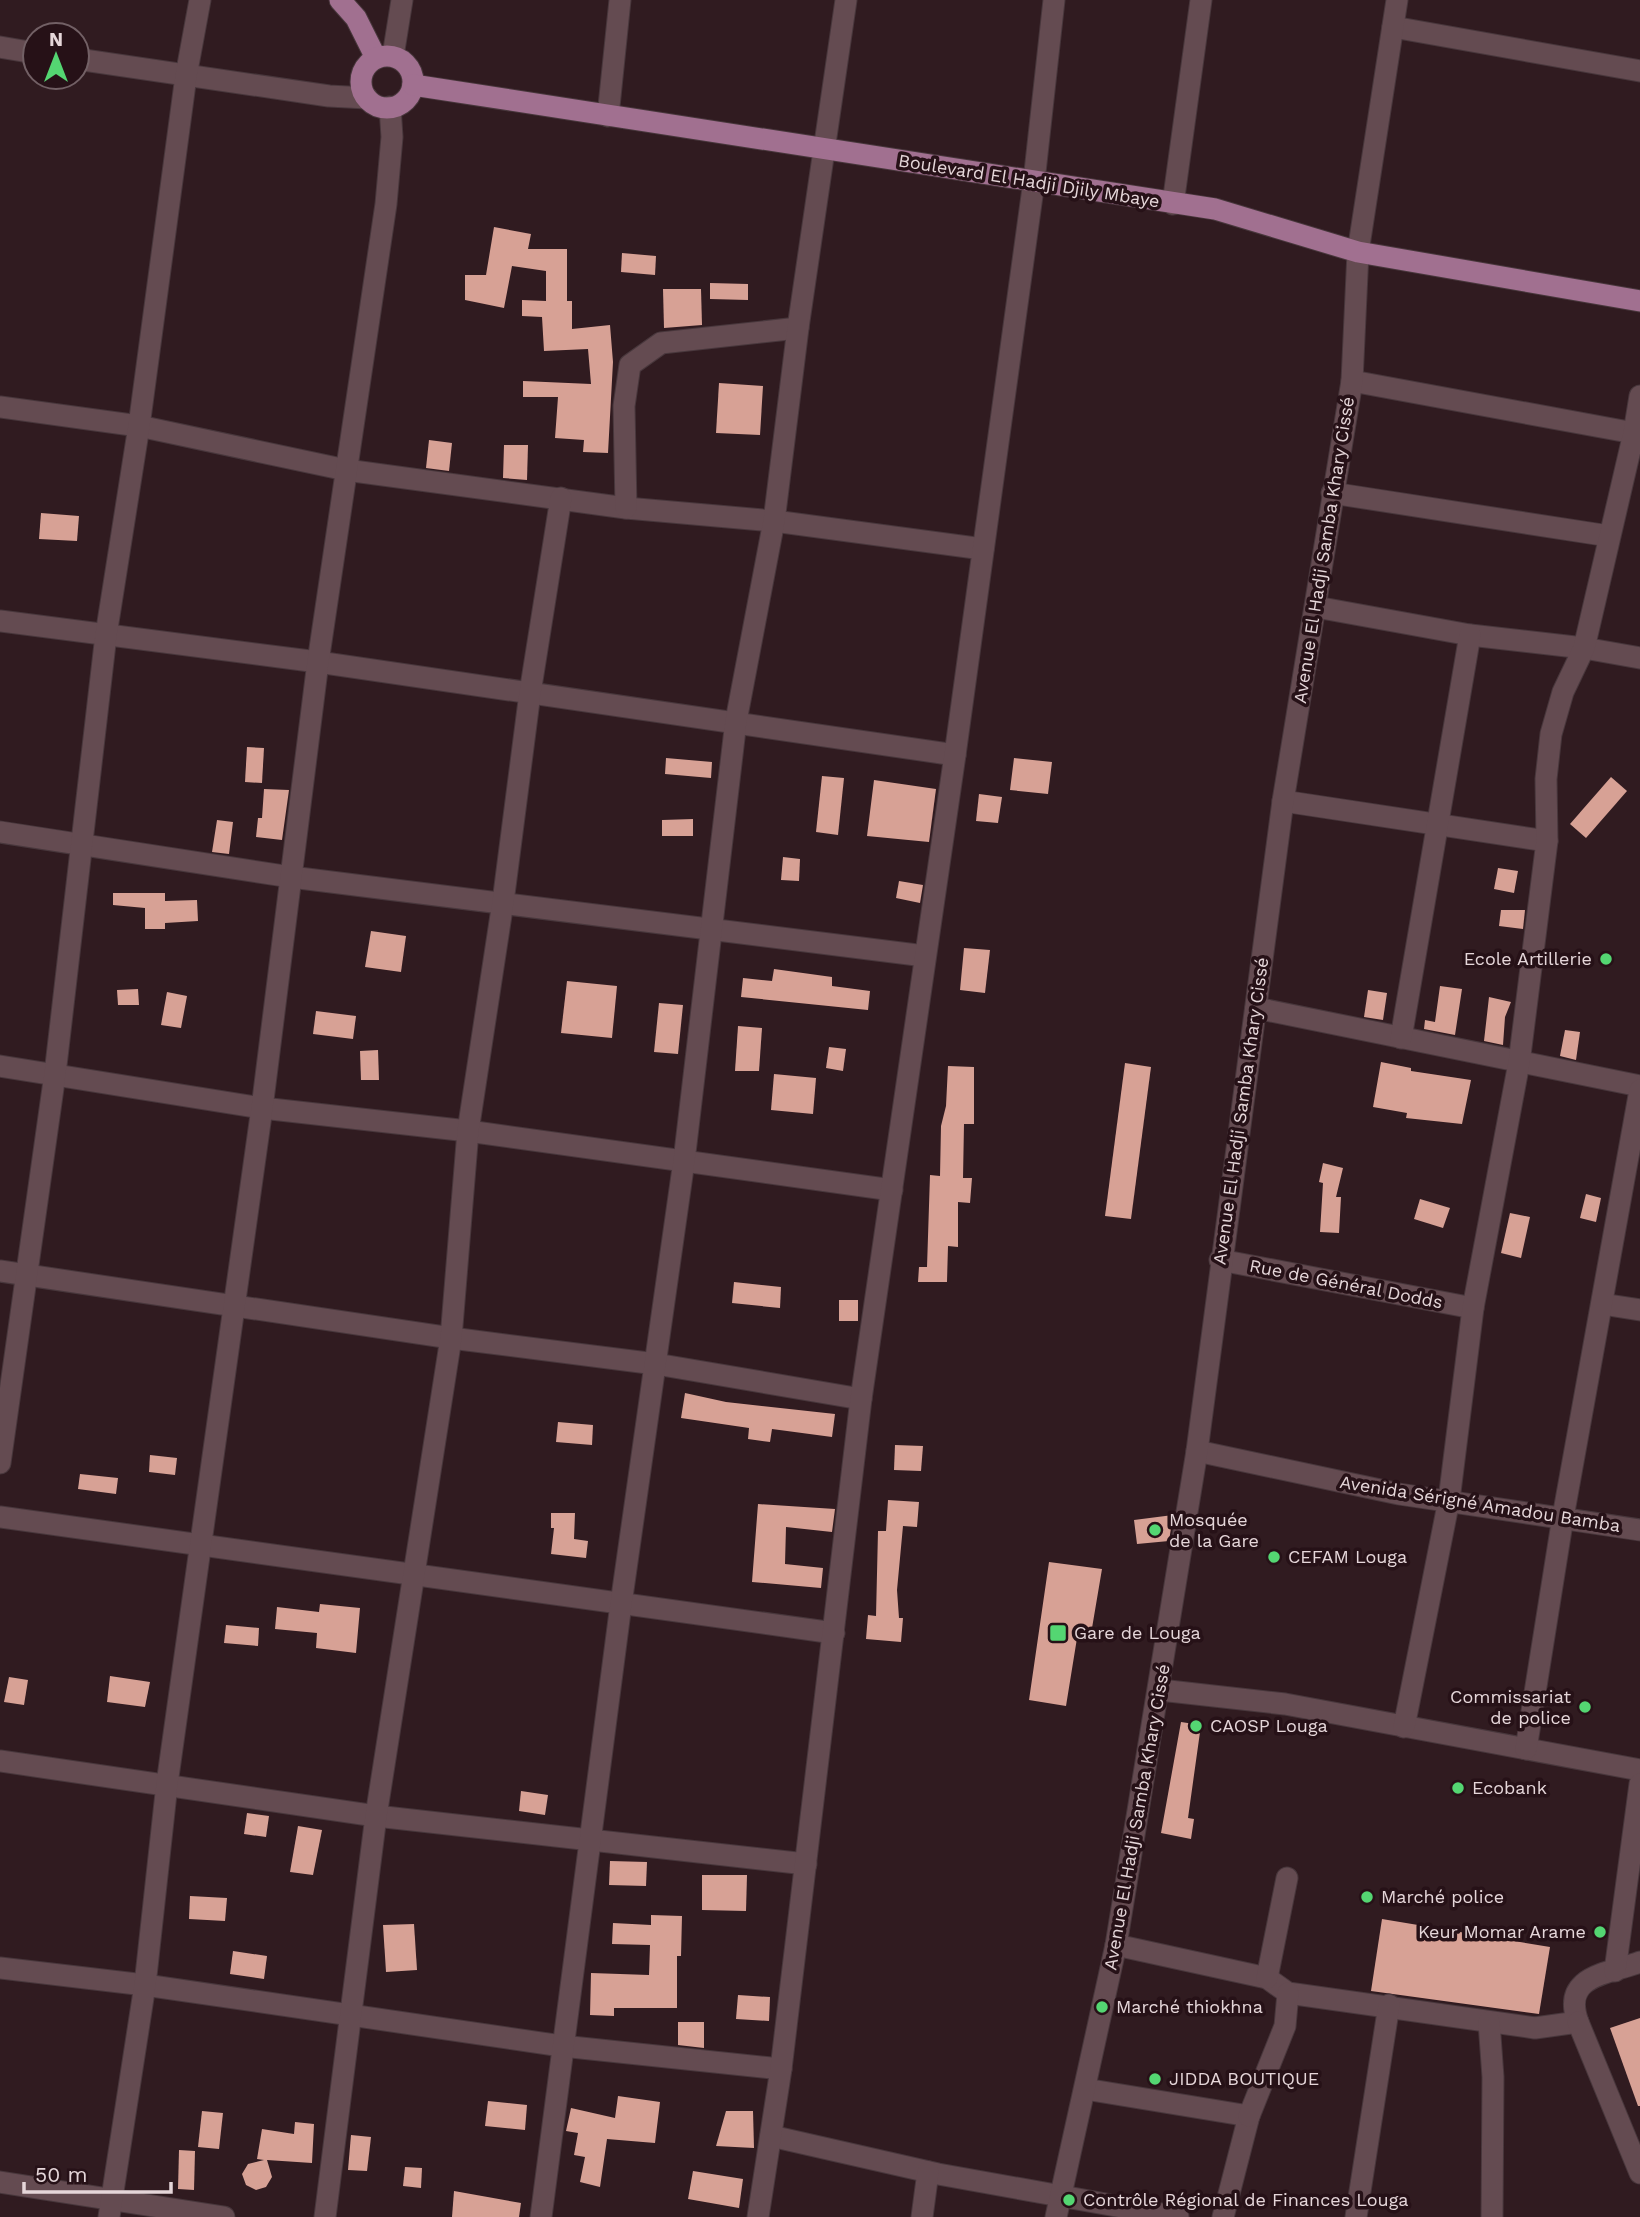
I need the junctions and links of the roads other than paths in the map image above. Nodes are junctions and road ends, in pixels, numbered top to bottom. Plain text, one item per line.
1 (200, 0) edge
2 (340, 0) edge
3 (402, 0) edge
4 (620, 0) edge
5 (846, 0) edge
6 (1054, 0) edge
7 (1201, 0) edge
8 (1397, 0) edge
9 (1393, 27) junction
10 (0, 47) edge
11 (21, 50) edge
12 (384, 57) junction
13 (91, 61) edge
14 (1640, 71) edge
15 (186, 76) junction
16 (412, 85) junction
17 (367, 98) junction
18 (390, 107) junction
19 (608, 116) junction
20 (826, 150) junction
21 (1034, 181) junction
22 (1172, 204) junction
23 (1358, 251) junction
24 (1640, 301) edge
25 (798, 328) junction
26 (1352, 381) junction
27 (1640, 396) edge
28 (0, 407) edge
29 (139, 426) junction
30 (1634, 433) junction
31 (346, 470) junction
32 (1632, 484) edge
33 (1332, 493) junction
34 (561, 498) junction
35 (626, 508) junction
36 (774, 520) junction
37 (1609, 536) junction
38 (984, 549) junction
39 (1316, 607) junction
40 (0, 621) edge
41 (106, 635) junction
42 (1470, 635) junction
43 (1584, 648) junction
44 (1640, 658) edge
45 (318, 662) junction
46 (530, 693) junction
47 (736, 721) junction
48 (955, 755) junction
49 (1283, 801) junction
50 (1438, 824) junction
51 (0, 832) edge
52 (1547, 841) junction
53 (81, 845) junction
54 (291, 877) junction
55 (503, 902) junction
56 (713, 931) junction
57 (925, 956) junction
58 (1255, 1008) junction
59 (1401, 1038) junction
60 (1519, 1063) junction
61 (0, 1066) edge
62 (55, 1074) junction
63 (1640, 1088) edge
64 (262, 1108) junction
65 (468, 1131) junction
66 (684, 1161) junction
67 (892, 1190) junction
68 (1220, 1260) junction
69 (0, 1271) edge
70 (27, 1273) junction
71 (1602, 1304) junction
72 (235, 1307) junction
73 (1473, 1308) junction
74 (1640, 1310) edge
75 (451, 1338) junction
76 (656, 1364) junction
77 (861, 1399) junction
78 (1197, 1451) junction
79 (0, 1463) edge
80 (1449, 1500) junction
81 (0, 1517) edge
82 (1563, 1517) junction
83 (1640, 1530) edge
84 (199, 1545) junction
85 (416, 1576) junction
86 (621, 1604) junction
87 (834, 1633) junction
88 (1160, 1690) junction
89 (1404, 1727) junction
90 (1526, 1749) junction
91 (0, 1761) edge
92 (1640, 1770) edge
93 (167, 1784) junction
94 (1640, 1784) edge
95 (376, 1816) junction
96 (590, 1839) junction
97 (806, 1864) junction
98 (1287, 1878) dead end
99 (1116, 1945) junction
100 (1640, 1962) edge
101 (0, 1968) edge
102 (1615, 1971) junction
103 (1267, 1978) junction
104 (145, 1985) junction
105 (1288, 1993) junction
106 (1389, 2005) junction
107 (352, 2017) junction
108 (1489, 2022) junction
109 (1578, 2022) junction
110 (562, 2046) junction
111 (781, 2069) junction
112 (1085, 2089) junction
113 (1249, 2116) junction
114 (771, 2136) junction
115 (928, 2172) junction
116 (1640, 2173) edge
117 (0, 2182) edge
118 (1059, 2196) junction
119 (110, 2209) edge
120 (224, 2217) edge
121 (325, 2217) edge
122 (541, 2217) edge
123 (758, 2217) edge
124 (922, 2217) edge
125 (1056, 2217) edge
126 (1178, 2217) edge
127 (1223, 2217) edge
128 (1356, 2217) edge
129 (1492, 2217) edge

1 - 15 street
2 - 12 main road
3 - 12 street
4 - 19 street
5 - 20 street
6 - 21 street
7 - 22 street
8 - 9 street, Avenue El Hadji Samba Khary Cissé
9 - 14 street
9 - 23 street, Avenue El Hadji Samba Khary Cissé
10 - 11 street
12 - 16 main road
12 - 17 main road
13 - 15 street
15 - 17 street
15 - 29 street
16 - 18 main road
16 - 19 main road, Boulevard El Hadji Djily Mbaye
17 - 18 main road
18 - 31 street
19 - 20 main road, Boulevard El Hadji Djily Mbaye
20 - 21 main road, Boulevard El Hadji Djily Mbaye
20 - 25 street
21 - 22 main road, Boulevard El Hadji Djily Mbaye
21 - 38 street
22 - 23 main road, Boulevard El Hadji Djily Mbaye
23 - 24 main road, Boulevard El Hadji Djily Mbaye
23 - 26 street, Avenue El Hadji Samba Khary Cissé
25 - 35 street
25 - 36 street
26 - 30 street
26 - 33 street, Avenue El Hadji Samba Khary Cissé
27 - 30 street
28 - 29 street
29 - 31 street
29 - 41 street
30 - 32 street
31 - 34 street
31 - 45 street
32 - 37 street
33 - 37 street
33 - 39 street, Avenue El Hadji Samba Khary Cissé
34 - 35 street
34 - 46 street
35 - 36 street
36 - 38 street
36 - 47 street
37 - 43 street
38 - 48 street
39 - 42 street
39 - 49 street, Avenue El Hadji Samba Khary Cissé
40 - 41 street
41 - 45 street
41 - 53 street
42 - 43 street
42 - 50 street
43 - 44 street
43 - 52 street
45 - 46 street
45 - 54 street
46 - 47 street
46 - 55 street
47 - 48 street
47 - 56 street
48 - 57 street
49 - 50 street
49 - 58 street, Avenue El Hadji Samba Khary Cissé
50 - 52 street
50 - 59 street
51 - 53 street
52 - 60 street
53 - 54 street
53 - 62 street
54 - 55 street
54 - 64 street
55 - 56 street
55 - 65 street
56 - 57 street
56 - 66 street
57 - 67 street
58 - 59 street
58 - 68 street, Avenue El Hadji Samba Khary Cissé
59 - 60 street
60 - 63 street
60 - 73 street
61 - 62 street
62 - 64 street
62 - 70 street
63 - 71 street
64 - 65 street
64 - 72 street
65 - 66 street
65 - 75 street
66 - 67 street
66 - 76 street
67 - 77 street
68 - 73 street, Rue de Général Dodds
68 - 78 street, Avenue El Hadji Samba Khary Cissé
69 - 70 street
70 - 72 street
70 - 79 street
71 - 74 street
71 - 82 street
72 - 75 street
72 - 84 street
73 - 80 street
75 - 76 street
75 - 85 street
76 - 77 street
76 - 86 street
77 - 87 street
78 - 80 street, Avenida Sérigné Amadou Bamba
78 - 88 street, Avenue El Hadji Samba Khary Cissé
80 - 82 street, Avenida Sérigné Amadou Bamba
80 - 89 street
81 - 84 street
82 - 83 street, Avenida Sérigné Amadou Bamba
82 - 90 street
84 - 85 street
84 - 93 street
85 - 86 street
85 - 95 street
86 - 87 street
86 - 96 street
87 - 97 street
88 - 89 street
88 - 99 street, Avenue El Hadji Samba Khary Cissé
89 - 90 street
90 - 92 street
91 - 93 street
93 - 95 street
93 - 104 street
94 - 102 street
95 - 96 street
95 - 107 street
96 - 97 street
96 - 110 street
97 - 111 street
98 - 103 street
99 - 103 street
99 - 112 street, Avenue El Hadji Samba Khary Cissé
100 - 102 street
101 - 104 street
102 - 109 street
103 - 105 street
104 - 107 street
104 - 119 street
105 - 106 street
105 - 113 street
106 - 108 street
106 - 128 street
107 - 110 street
107 - 121 street
108 - 109 street
108 - 129 street
109 - 116 street
110 - 111 street
110 - 122 street
111 - 114 street
112 - 113 street
112 - 118 street, Avenue El Hadji Samba Khary Cissé
113 - 127 street
114 - 115 street
114 - 123 street
115 - 118 street
115 - 124 street
117 - 119 street
118 - 125 street, Avenue El Hadji Samba Khary Cissé
118 - 126 street
119 - 120 street

